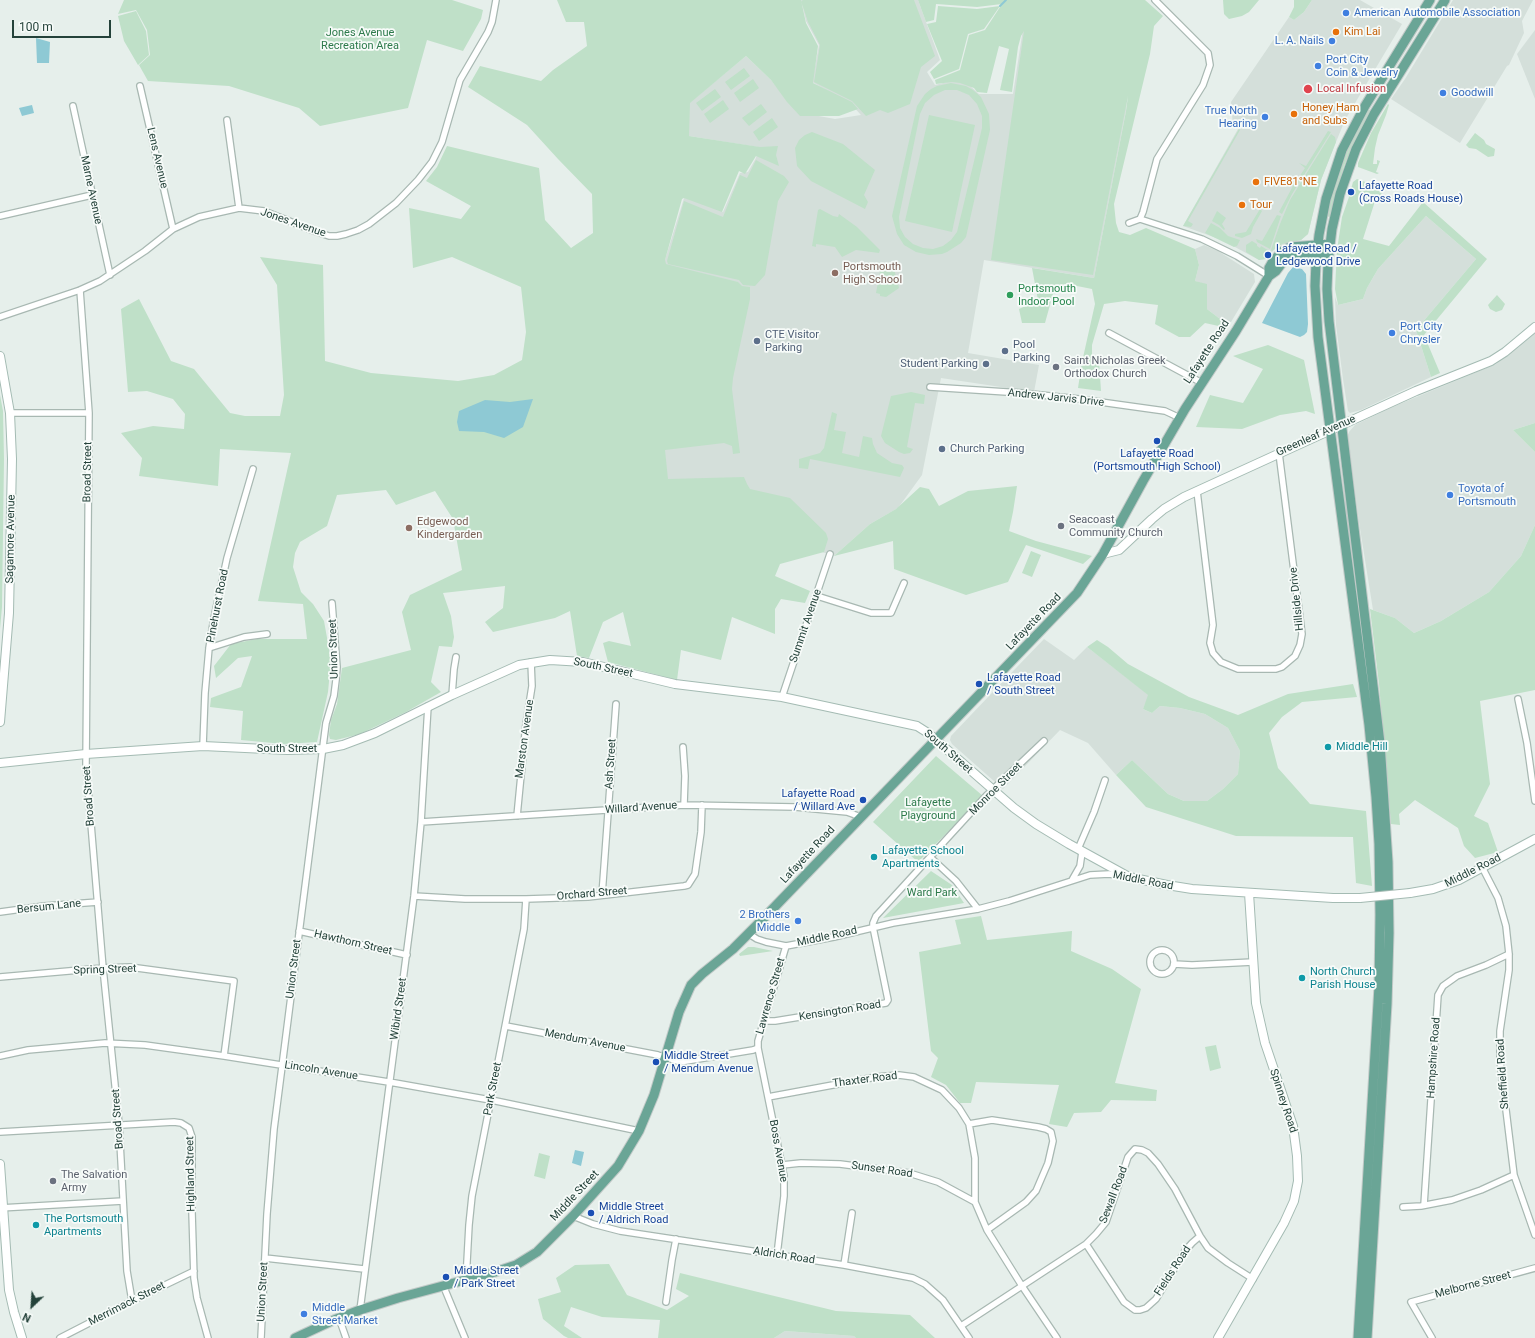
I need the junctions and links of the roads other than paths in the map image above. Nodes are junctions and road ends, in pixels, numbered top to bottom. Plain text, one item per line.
1 (496, 0) edge
2 (1155, 0) edge
3 (1430, 0) edge
4 (1445, 0) edge
5 (140, 86) dead end
6 (73, 106) dead end
7 (227, 120) dead end
8 (92, 195) junction
9 (239, 208) junction
10 (0, 216) edge
11 (1140, 219) junction
12 (1129, 223) dead end
13 (173, 229) junction
14 (1317, 248) junction
15 (1330, 248) junction
16 (110, 275) junction
17 (1269, 276) junction
18 (80, 290) junction
19 (0, 317) edge
20 (1535, 327) edge
21 (1109, 333) dead end
22 (0, 356) edge
23 (1202, 383) junction
24 (930, 387) dead end
25 (10, 413) junction
26 (89, 413) junction
27 (1180, 418) junction
28 (1341, 425) junction
29 (1330, 430) junction
30 (1279, 453) junction
31 (253, 469) dead end
32 (1197, 491) junction
33 (830, 554) dead end
34 (1103, 554) junction
35 (904, 583) dead end
36 (817, 596) junction
37 (332, 603) dead end
38 (267, 634) dead end
39 (210, 648) junction
40 (456, 657) dead end
41 (531, 662) junction
42 (452, 694) junction
43 (782, 697) junction
44 (1518, 699) dead end
45 (616, 704) dead end
46 (428, 706) junction
47 (0, 722) edge
48 (936, 740) junction
49 (1044, 741) dead end
50 (203, 746) junction
51 (683, 747) dead end
52 (323, 749) junction
53 (86, 754) junction
54 (0, 763) edge
55 (1105, 780) dead end
56 (992, 790) junction
57 (1535, 801) edge
58 (684, 805) junction
59 (702, 805) junction
60 (608, 810) junction
61 (517, 816) junction
62 (860, 817) junction
63 (421, 822) junction
64 (1535, 840) edge
65 (1080, 851) junction
66 (932, 858) junction
67 (1482, 867) junction
68 (1129, 877) junction
69 (1072, 880) junction
70 (1249, 893) junction
71 (602, 895) junction
72 (414, 896) junction
73 (526, 899) junction
74 (98, 902) junction
75 (978, 908) junction
76 (0, 912) edge
77 (873, 927) junction
78 (299, 931) junction
79 (749, 934) junction
80 (786, 946) junction
81 (1509, 954) junction
82 (406, 955) junction
83 (1253, 962) junction
84 (1174, 964) junction
85 (103, 968) junction
86 (0, 977) edge
87 (764, 1022) junction
88 (506, 1026) junction
89 (111, 1042) junction
90 (758, 1048) junction
91 (0, 1056) edge
92 (224, 1056) junction
93 (665, 1057) junction
94 (282, 1065) junction
95 (389, 1082) junction
96 (768, 1097) junction
97 (490, 1100) junction
98 (119, 1124) junction
99 (969, 1124) junction
100 (639, 1131) junction
101 (0, 1132) edge
102 (0, 1164) edge
103 (782, 1165) junction
104 (1514, 1175) junction
105 (123, 1201) junction
106 (975, 1202) junction
107 (1424, 1205) junction
108 (1403, 1207) dead end
109 (2, 1208) edge
110 (852, 1213) dead end
111 (574, 1216) junction
112 (986, 1230) junction
113 (1535, 1235) edge
114 (1200, 1236) junction
115 (676, 1239) junction
116 (1086, 1244) junction
117 (777, 1255) junction
118 (265, 1258) junction
119 (844, 1265) junction
120 (1535, 1268) edge
121 (364, 1269) junction
122 (194, 1271) junction
123 (1253, 1278) junction
124 (466, 1280) junction
125 (443, 1286) junction
126 (1022, 1286) junction
127 (132, 1301) junction
128 (666, 1302) dead end
129 (360, 1310) junction
130 (339, 1318) junction
131 (961, 1326) junction
132 (22, 1338) edge
133 (60, 1338) edge
134 (208, 1338) edge
135 (261, 1338) edge
136 (294, 1338) edge
137 (346, 1338) edge
138 (465, 1338) edge
139 (969, 1338) edge
140 (1057, 1338) edge
141 (1218, 1338) edge
142 (1358, 1338) edge
143 (1367, 1338) edge
144 (1432, 1338) edge

1 - 9 street, Jones Avenue
2 - 11 street
3 - 14 main road
4 - 15 main road
5 - 13 street, Lens Avenue
6 - 8 street, Marne Avenue
7 - 9 street
8 - 10 street
8 - 16 street, Marne Avenue
9 - 13 street, Jones Avenue
11 - 12 street
11 - 17 street
13 - 16 street, Jones Avenue
14 - 15 main road, Lafayette Road
14 - 17 main road, Lafayette Road
14 - 29 main road
15 - 28 main road
16 - 18 street, Jones Avenue
17 - 23 main road, Lafayette Road
18 - 19 street, Jones Avenue
18 - 26 street, Broad Street
20 - 28 street, Greenleaf Avenue
21 - 23 street
22 - 25 street, Sagamore Avenue
23 - 27 main road, Lafayette Road
24 - 27 street, Andrew Jarvis Drive
25 - 26 street
25 - 47 street, Sagamore Avenue
26 - 53 street, Broad Street
27 - 34 main road, Lafayette Road
28 - 29 street, Greenleaf Avenue
28 - 143 main road
29 - 30 street, Greenleaf Avenue
29 - 142 main road
30 - 32 street, Greenleaf Avenue
30 - 32 street, Hillside Drive
31 - 39 street, Pinehurst Road
32 - 34 street, Greenleaf Avenue
33 - 36 street, Summit Avenue
34 - 48 main road, Lafayette Road
35 - 36 street
36 - 43 street, Summit Avenue
37 - 52 street, Union Street
38 - 39 street
39 - 50 street, Pinehurst Road
40 - 42 street
41 - 42 street, South Street
41 - 43 street, South Street
41 - 61 street, Marston Avenue
42 - 46 street, South Street
43 - 48 street, South Street
44 - 57 street
45 - 60 street, Ash Street
46 - 52 street, South Street
46 - 63 street, Wibird Street
48 - 56 street, South Street
48 - 62 main road, Lafayette Road
49 - 56 street, Monroe Street
50 - 52 street, South Street
50 - 53 street, South Street
51 - 58 street
52 - 78 street, Union Street
53 - 54 street, South Street
53 - 74 street, Broad Street
55 - 65 street
56 - 65 street, South Street
56 - 66 street, Monroe Street
58 - 59 street, Willard Avenue
58 - 60 street, Willard Avenue
59 - 62 street, Willard Avenue
59 - 71 street, Orchard Street
60 - 61 street, Willard Avenue
60 - 71 street, Ash Street
61 - 63 street, Willard Avenue
62 - 79 main road, Lafayette Road
63 - 72 street, Wibird Street
64 - 67 street, Middle Road
65 - 68 street, South Street
65 - 69 street
66 - 75 street
66 - 77 street, Monroe Street
67 - 70 street, Middle Road, bridge
67 - 81 street, Sheffield Road
68 - 69 street, Middle Road
68 - 70 street, Middle Road
69 - 75 street, Middle Road
70 - 83 street, Spinney Road
71 - 73 street, Orchard Street
72 - 73 street, Orchard Street
72 - 82 street, Wibird Street
73 - 88 street, Park Street
74 - 76 street, Bersum Lane
74 - 85 street, Broad Street
75 - 77 street, Middle Road
77 - 80 street, Middle Road
77 - 87 street, Kensington Road
78 - 82 street, Hawthorn Street
78 - 94 street, Union Street
79 - 80 street, Middle Road
79 - 93 main road, Middle Street
80 - 87 street, Lawrence Street
81 - 104 street, Sheffield Road
81 - 107 street, Hampshire Road
82 - 95 street, Wibird Street
83 - 84 street
83 - 123 street, Spinney Road
84 - 84 street
85 - 86 street, Spring Street
85 - 89 street, Broad Street
85 - 92 street, Spring Street
87 - 90 street, Lawrence Street
88 - 93 street, Mendum Avenue
88 - 97 street, Park Street
89 - 91 street, Lincoln Avenue
89 - 92 street, Lincoln Avenue
89 - 98 street, Broad Street
90 - 93 street, Lawrence Street
90 - 96 street, Boss Avenue
92 - 94 street, Lincoln Avenue
93 - 100 main road, Middle Street
94 - 95 street, Lincoln Avenue
94 - 118 street, Union Street
95 - 97 street, Lincoln Avenue
95 - 121 street, Wibird Street
96 - 99 street, Thaxter Road
96 - 103 street, Boss Avenue
97 - 100 street, Lincoln Avenue
97 - 124 street, Park Street
98 - 101 street, Highland Street
98 - 105 street, Broad Street
98 - 122 street, Highland Street
99 - 106 street, Thaxter Road
99 - 112 street
100 - 111 main road, Middle Street
102 - 109 street
103 - 106 street, Sunset Road
103 - 117 street, Boss Avenue
104 - 107 street
104 - 113 street, Sheffield Road
105 - 109 street
105 - 127 street, Broad Street
106 - 112 street, Thaxter Road
107 - 108 street
109 - 132 street
110 - 119 street
111 - 115 street, Aldrich Road
111 - 124 main road, Middle Street
112 - 126 street, Thaxter Road
114 - 116 street, Fields Road
114 - 116 street, Sewall Road
114 - 123 street, Sewall Road
115 - 117 street, Aldrich Road
115 - 128 street
116 - 126 street, Sewall Road
117 - 119 street, Aldrich Road
118 - 121 street
118 - 135 street, Union Street
119 - 131 street, Aldrich Road
120 - 144 street, Melborne Street
121 - 129 street, Wibird Street
122 - 127 street, Merrimack Street
122 - 134 street, Highland Street
123 - 141 street, Spinney Road
124 - 125 main road, Middle Street
125 - 129 main road, Middle Street
125 - 138 street
126 - 131 street, Sewall Road
126 - 140 street, Thaxter Road
127 - 133 street, Merrimack Street
129 - 130 main road, Middle Street
130 - 136 main road, Middle Street
130 - 137 street
131 - 139 street, Aldrich Road

